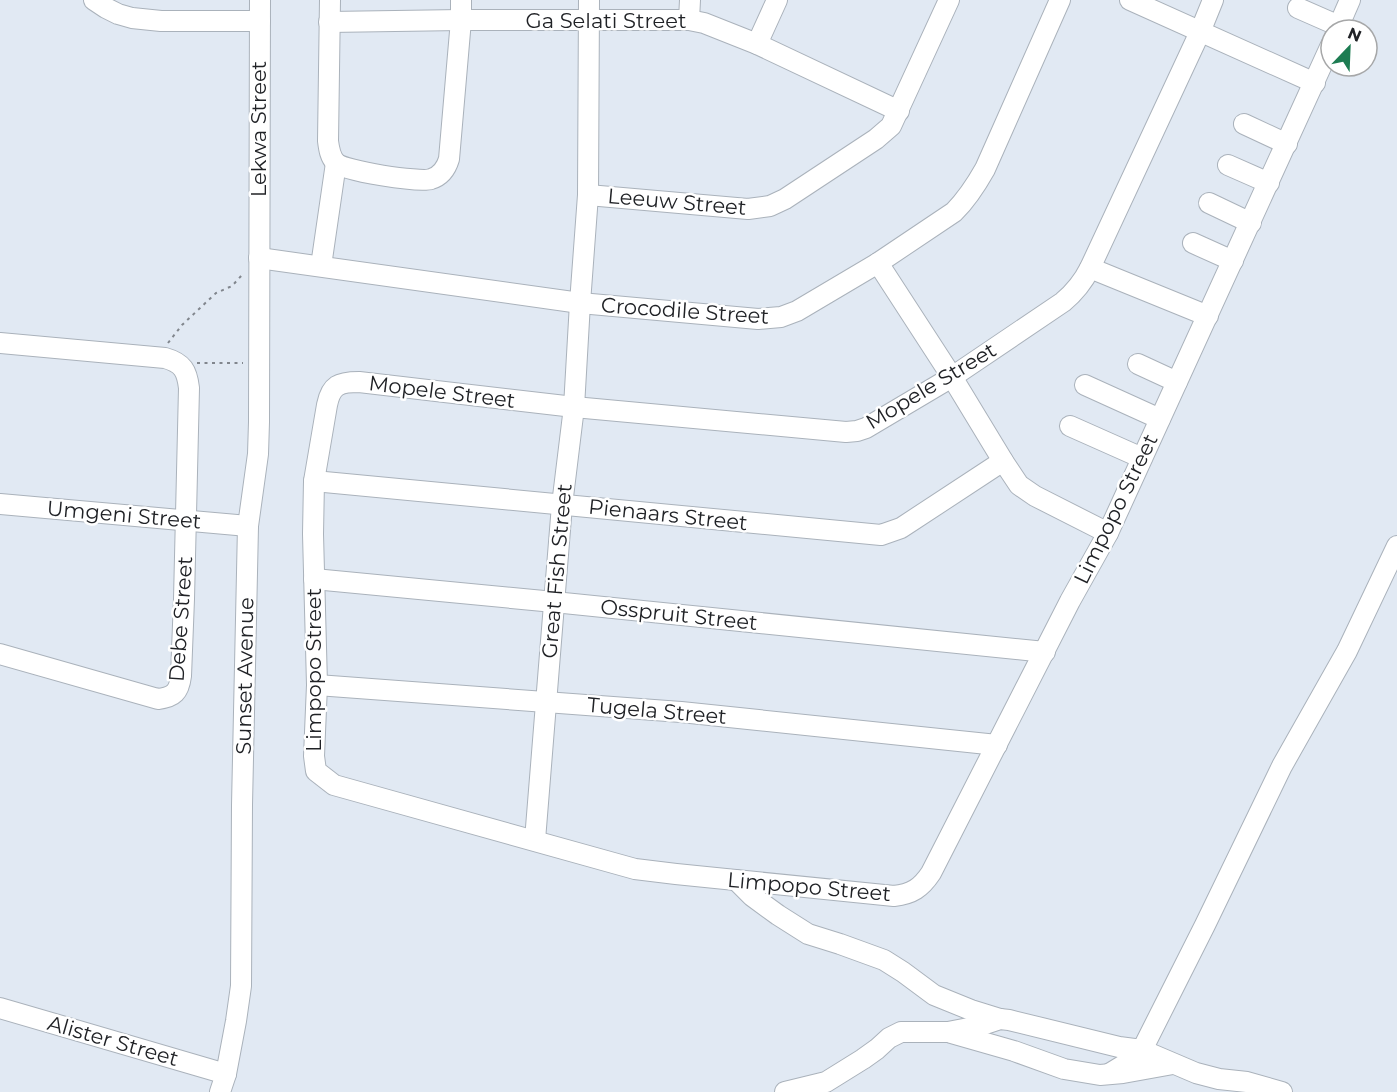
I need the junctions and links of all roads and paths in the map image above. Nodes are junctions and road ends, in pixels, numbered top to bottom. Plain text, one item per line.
1 (94, 0) edge
2 (260, 0) edge
3 (330, 0) edge
4 (461, 0) edge
5 (589, 0) edge
6 (690, 0) edge
7 (777, 0) edge
8 (949, 0) edge
9 (1059, 0) edge
10 (1130, 0) edge
11 (1213, 0) edge
12 (1350, 0) edge
13 (1298, 8) dead end
14 (1319, 18) edge
15 (1342, 18) edge
16 (461, 20) junction
17 (589, 20) junction
18 (689, 20) junction
19 (260, 21) junction
20 (329, 22) junction
21 (1200, 32) junction
22 (758, 44) junction
23 (1319, 74) edge
24 (1315, 83) junction
25 (899, 111) junction
26 (1244, 124) dead end
27 (1287, 144) junction
28 (336, 163) junction
29 (1228, 165) dead end
30 (1269, 183) junction
31 (588, 195) junction
32 (1209, 203) dead end
33 (1251, 223) junction
34 (1193, 243) dead end
35 (259, 258) junction
36 (1233, 261) junction
37 (878, 263) junction
38 (321, 266) junction
39 (1090, 268) junction
40 (580, 303) junction
41 (1208, 316) junction
42 (0, 343) edge
43 (157, 357) junction
44 (259, 363) junction
45 (180, 364) junction
46 (1138, 364) dead end
47 (952, 377) junction
48 (1177, 382) junction
49 (343, 383) joint
50 (1085, 385) dead end
51 (574, 407) junction
52 (1160, 419) junction
53 (1070, 426) dead end
54 (1142, 458) junction
55 (1003, 461) junction
56 (314, 481) junction
57 (0, 504) edge
58 (562, 505) junction
59 (186, 520) junction
60 (248, 526) junction
61 (1108, 532) junction
62 (1397, 546) edge
63 (314, 579) junction
64 (554, 602) junction
65 (1045, 652) junction
66 (0, 654) edge
67 (317, 685) junction
68 (546, 703) junction
69 (997, 745) junction
70 (535, 840) junction
71 (736, 880) junction
72 (0, 1008) edge
73 (1000, 1019) junction
74 (948, 1032) junction
75 (1142, 1050) junction
76 (1175, 1064) junction
77 (1109, 1074) junction
78 (223, 1083) edge
79 (784, 1092) edge
80 (1282, 1092) edge

1 - 19 street
2 - 19 street, Lekwa Street
3 - 20 street
4 - 16 street
5 - 17 street, Great Fish Street
6 - 18 street
7 - 22 street
8 - 25 street, Leeuw Street
9 - 37 street, Crocodile Street
10 - 21 street
11 - 21 street, Mopele Street
12 - 15 street
13 - 14 street
16 - 17 street, Ga Selati Street
16 - 20 street, Ga Selati Street
16 - 28 street
17 - 18 street, Ga Selati Street
17 - 31 street, Great Fish Street
18 - 22 street, Ga Selati Street
19 - 35 street, Lekwa Street
20 - 28 street
21 - 24 street
21 - 39 street, Mopele Street
22 - 25 street, Ga Selati Street
23 - 24 street, Limpopo Street
24 - 27 street, Limpopo Street
25 - 31 street, Leeuw Street
26 - 27 street
27 - 30 street, Limpopo Street
28 - 38 street
29 - 30 street
30 - 33 street, Limpopo Street
31 - 40 street, Great Fish Street
32 - 33 street
33 - 36 street, Limpopo Street
34 - 36 street
35 - 38 street, Crocodile Street
35 - 43 path
35 - 44 street, Sunset Avenue
36 - 41 street, Limpopo Street
37 - 40 street, Crocodile Street
37 - 47 street
38 - 40 street, Crocodile Street
39 - 41 street
39 - 47 street, Mopele Street
40 - 51 street, Great Fish Street
41 - 48 street, Limpopo Street
42 - 43 street
43 - 45 street
44 - 45 path
44 - 60 street, Sunset Avenue
45 - 59 street, Debe Street
46 - 48 street
47 - 51 street, Mopele Street
47 - 55 street
48 - 52 street, Limpopo Street
49 - 51 street, Mopele Street
49 - 56 street, Limpopo Street
50 - 52 street
51 - 58 street, Great Fish Street
52 - 54 street, Limpopo Street
53 - 54 street
54 - 61 street, Limpopo Street
55 - 58 street, Pienaars Street
55 - 61 street
56 - 58 street, Pienaars Street
56 - 63 street, Limpopo Street
57 - 59 street, Umgeni Street
58 - 64 street, Great Fish Street
59 - 60 street, Umgeni Street
59 - 66 street, Debe Street
60 - 78 street, Sunset Avenue
61 - 65 street, Limpopo Street
62 - 75 street
63 - 64 street, Osspruit Street
63 - 67 street, Limpopo Street
64 - 65 street, Osspruit Street
64 - 68 street, Great Fish Street
65 - 69 street, Limpopo Street
67 - 68 street, Tugela Street
67 - 70 street, Limpopo Street
68 - 69 street, Tugela Street
68 - 70 street, Great Fish Street
69 - 71 street, Limpopo Street
70 - 71 street, Limpopo Street
71 - 73 street
72 - 78 street, Alister Street
73 - 74 street
73 - 75 street
74 - 77 street
74 - 79 street
75 - 76 street
75 - 77 street
76 - 77 street
76 - 80 street

